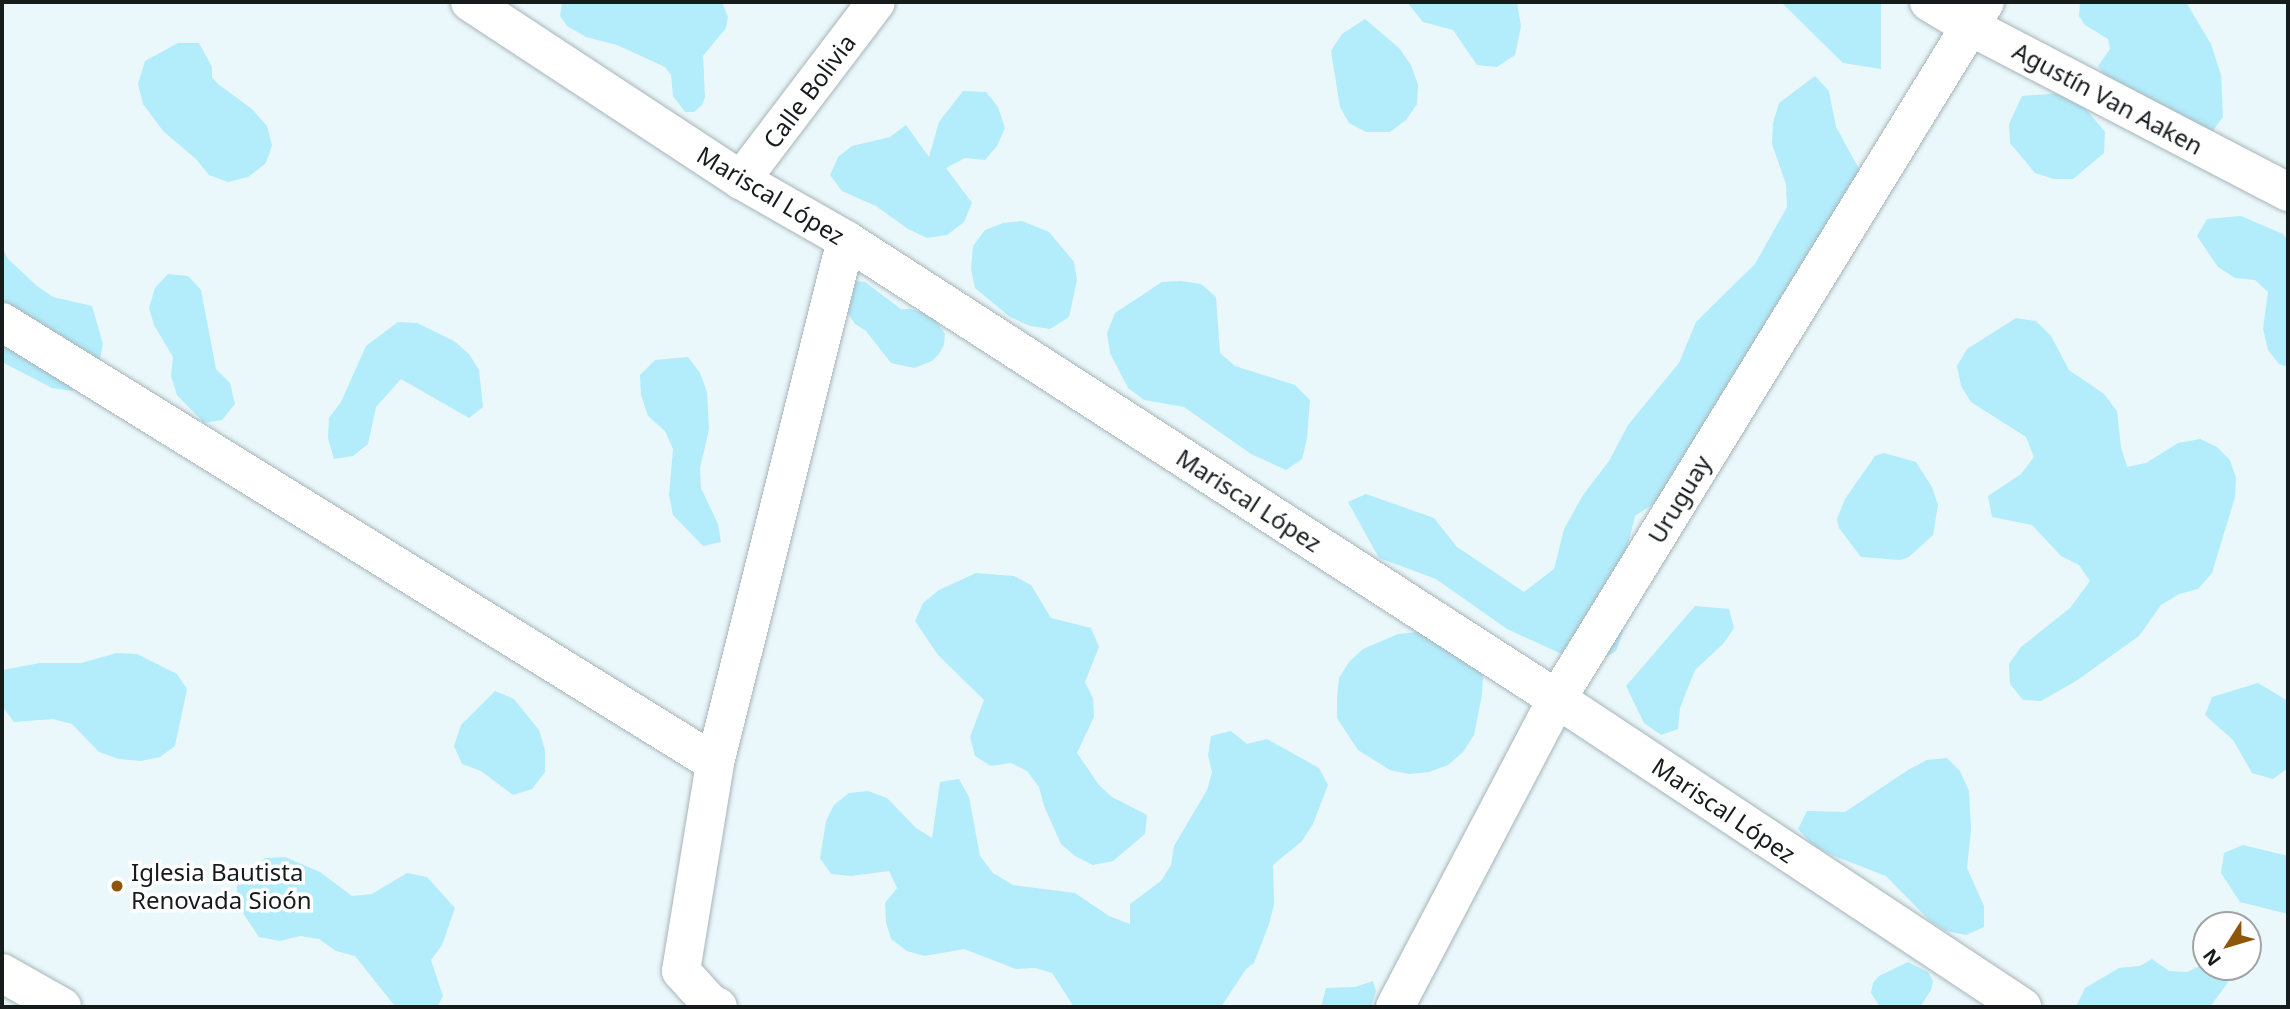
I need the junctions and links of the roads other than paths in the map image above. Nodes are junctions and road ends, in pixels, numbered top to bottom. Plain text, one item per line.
1 (470, 2) edge
2 (876, 2) edge
3 (1929, 2) edge
4 (1977, 14) edge
5 (741, 180) junction
6 (2288, 192) edge
7 (846, 240) junction
8 (2, 322) edge
9 (1557, 699) junction
10 (715, 763) junction
11 (2, 973) edge
12 (62, 1007) edge
13 (718, 1007) edge
14 (1395, 1007) edge
15 (2022, 1007) edge

1 - 5 street, Mariscal López
2 - 5 street, Calle Bolivia
3 - 4 street, Agustín Van Aaken
4 - 6 street, Agustín Van Aaken
4 - 9 street, Uruguay
5 - 7 street, Mariscal López
7 - 9 street, Mariscal López
7 - 10 street
8 - 10 street
9 - 14 street, Uruguay
9 - 15 street, Mariscal López
10 - 13 street
11 - 12 street

